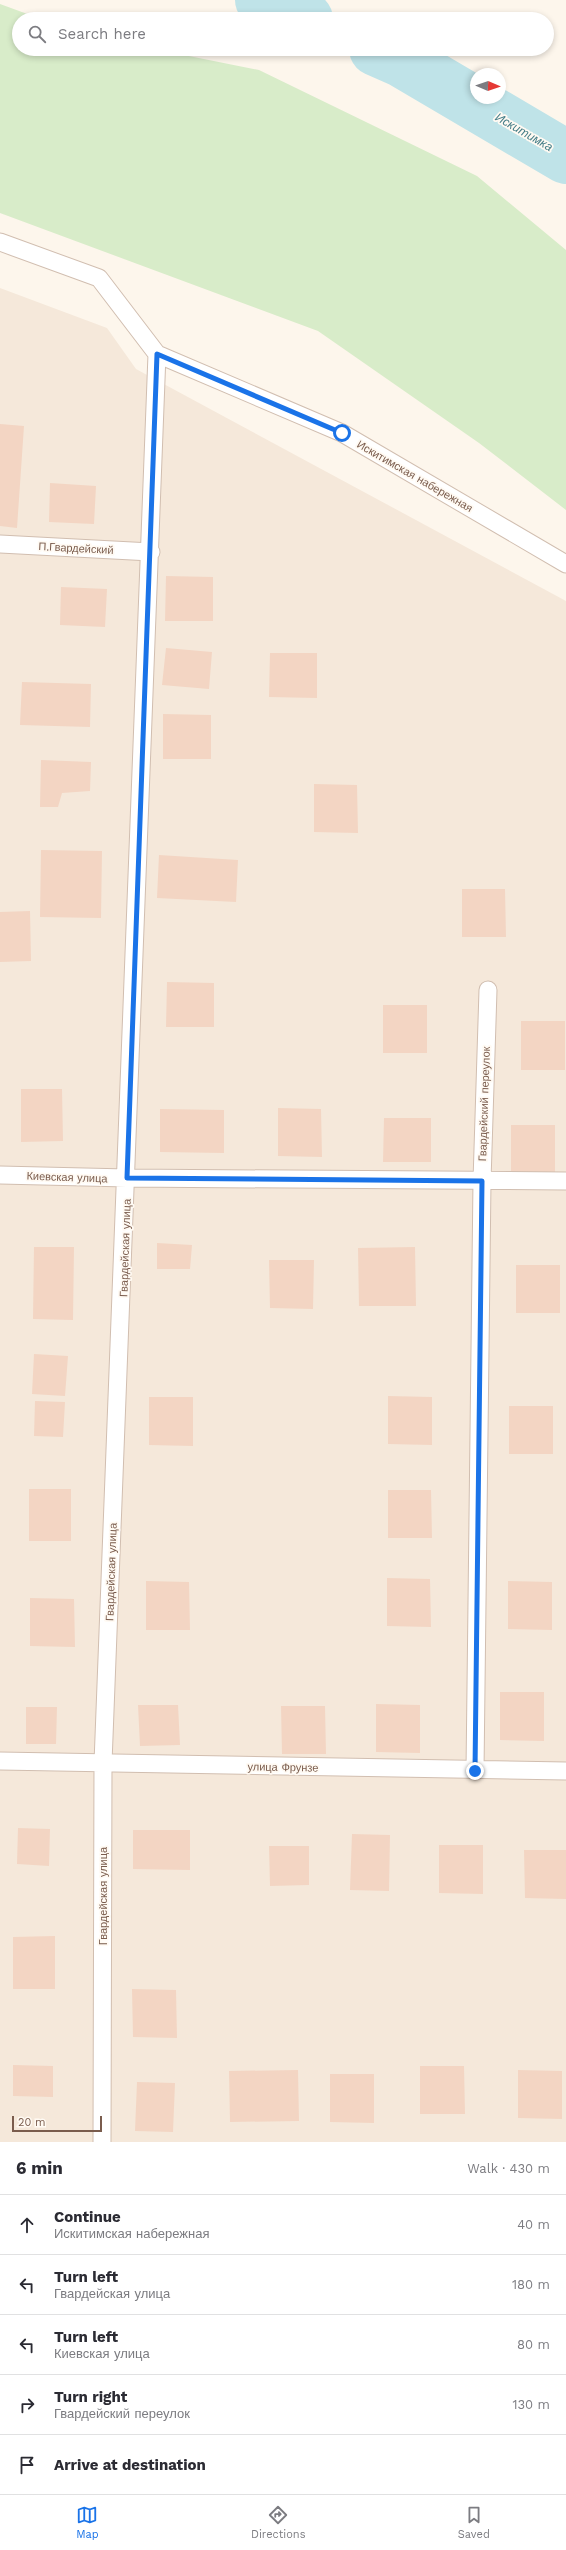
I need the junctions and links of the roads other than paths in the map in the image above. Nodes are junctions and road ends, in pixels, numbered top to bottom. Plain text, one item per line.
1 (0, 242) edge
2 (157, 354) junction
3 (0, 544) edge
4 (151, 552) junction
5 (566, 564) edge
6 (488, 990) dead end
7 (0, 1175) edge
8 (127, 1178) junction
9 (482, 1181) junction
10 (566, 1181) edge
11 (0, 1761) edge
12 (104, 1763) junction
13 (475, 1771) junction
14 (566, 1771) edge
15 (102, 2142) edge

1 - 2 lane, Искитимская набережная
2 - 4 lane, Гвардейская улица
2 - 5 lane, Искитимская набережная
3 - 4 lane, П.Гвардейский
4 - 8 lane, Гвардейская улица
6 - 9 lane, Гвардейский переулок
7 - 8 lane, Киевская улица
8 - 9 lane, Киевская улица
8 - 12 lane, Гвардейская улица
9 - 10 lane, Киевская улица
9 - 13 lane, Гвардейский переулок
11 - 12 lane, улица Фрунзе
12 - 13 lane, улица Фрунзе
12 - 15 lane, Гвардейская улица
13 - 14 lane, улица Фрунзе

